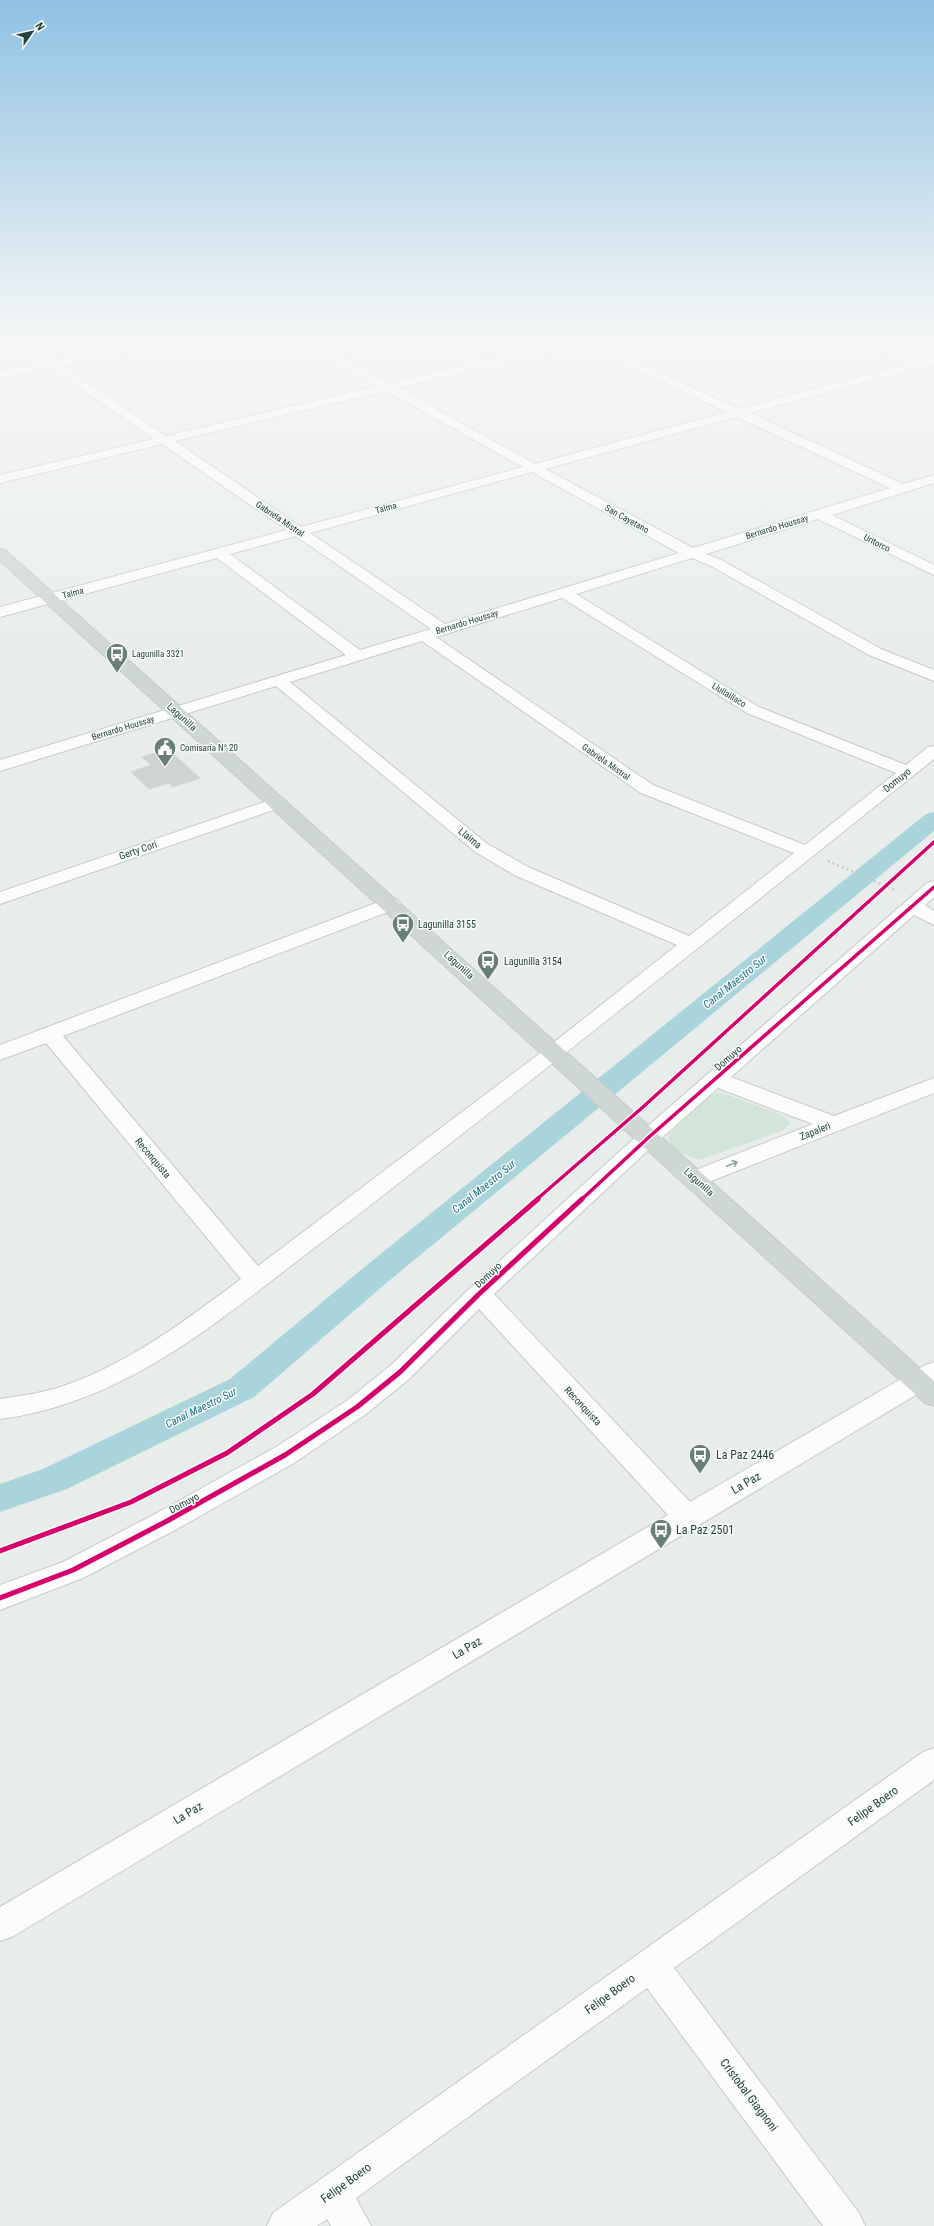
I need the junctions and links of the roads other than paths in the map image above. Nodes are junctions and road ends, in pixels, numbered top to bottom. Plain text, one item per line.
1 (143, 445) edge
2 (171, 445) edge
3 (492, 445) edge
4 (620, 445) edge
5 (807, 445) edge
6 (534, 468) junction
7 (0, 479) edge
8 (934, 479) edge
9 (902, 489) junction
10 (819, 514) junction
11 (298, 532) junction
12 (0, 553) edge
13 (219, 553) junction
14 (692, 553) junction
15 (934, 571) edge
16 (564, 593) junction
17 (51, 598) junction
18 (0, 612) edge
19 (443, 630) junction
20 (424, 636) junction
21 (358, 656) junction
22 (934, 676) edge
23 (278, 680) junction
24 (176, 711) junction
25 (934, 751) edge
26 (0, 766) edge
27 (907, 772) junction
28 (276, 803) junction
29 (807, 852) junction
30 (934, 888) edge
31 (0, 898) edge
32 (391, 904) junction
33 (912, 906) junction
34 (934, 919) edge
35 (692, 944) junction
36 (50, 1034) junction
37 (555, 1052) junction
38 (0, 1054) edge
39 (716, 1079) junction
40 (934, 1085) edge
41 (833, 1124) junction
42 (649, 1137) junction
43 (696, 1179) junction
44 (256, 1282) junction
45 (479, 1294) junction
46 (929, 1383) edge
47 (2, 1405) edge
48 (687, 1517) junction
49 (0, 1598) edge
50 (930, 1771) edge
51 (0, 1925) edge
52 (651, 1964) junction
53 (332, 2193) junction
54 (286, 2226) edge
55 (352, 2226) edge
56 (846, 2226) edge

1 - 7 street
2 - 11 street, Gabriela Mistral
3 - 6 street, San Cayetano
4 - 6 street, Talma
5 - 9 street
6 - 11 street, Talma
6 - 14 street, San Cayetano
8 - 9 street, Bernardo Houssay
9 - 10 street, Bernardo Houssay
10 - 14 street, Bernardo Houssay
10 - 15 street, Uritorco
11 - 13 street, Talma
11 - 19 street, Gabriela Mistral
12 - 17 main road, Lagunilla
13 - 17 street, Talma
13 - 21 street
14 - 16 street, Bernardo Houssay
14 - 22 street, San Cayetano
16 - 19 street, Bernardo Houssay
16 - 27 street, Llullaillaco
17 - 18 street, Talma
17 - 24 main road, Lagunilla
19 - 20 street, Bernardo Houssay
20 - 21 street, Bernardo Houssay
20 - 29 street, Gabriela Mistral
21 - 23 street, Bernardo Houssay
23 - 24 street, Bernardo Houssay
23 - 35 street, Llaima
24 - 26 street, Bernardo Houssay
24 - 28 main road, Lagunilla
25 - 27 street, Domuyo
27 - 29 street, Domuyo
28 - 31 street, Gerty Cori
28 - 32 main road, Lagunilla
29 - 35 street, Domuyo
30 - 33 street, Domuyo
32 - 36 street
32 - 37 main road, Lagunilla
33 - 34 street
33 - 39 street, Domuyo
35 - 37 street, Domuyo
36 - 38 street
36 - 44 street, Reconquista
37 - 42 main road, Lagunilla
37 - 44 street, Domuyo
39 - 41 street
39 - 42 street, Domuyo
40 - 41 street, Zapaleri
43 -> 41 street, Zapaleri
42 - 43 main road, Lagunilla
42 - 45 street, Domuyo
43 - 46 main road, Lagunilla
44 - 47 street, Domuyo
45 - 48 street, Reconquista
45 - 49 street, Domuyo
46 - 48 street, La Paz
48 - 51 street, La Paz
50 - 52 street, Felipe Boero
52 - 53 street, Felipe Boero
52 - 56 street, Cristobal Giagnoni
53 - 54 street, Felipe Boero
53 - 55 street

